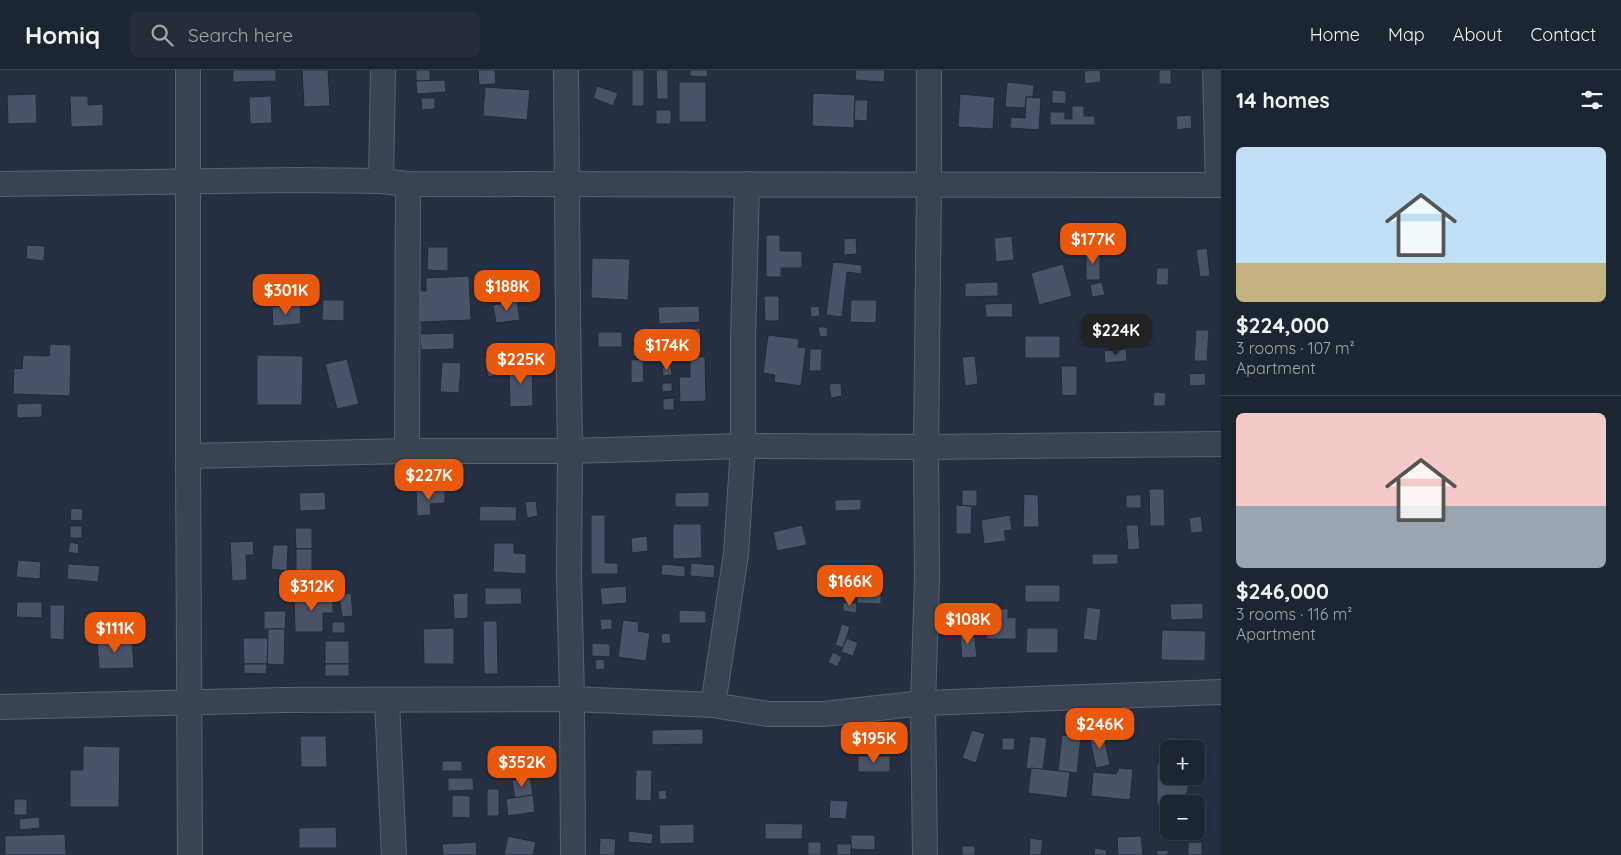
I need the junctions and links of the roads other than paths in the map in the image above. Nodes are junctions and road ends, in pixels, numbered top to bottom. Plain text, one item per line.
1 (188, 70) edge
2 (383, 70) edge
3 (566, 70) edge
4 (928, 70) edge
5 (1215, 70) edge
6 (381, 181) junction
7 (188, 182) junction
8 (568, 183) junction
9 (0, 184) edge
10 (408, 184) junction
11 (747, 184) junction
12 (929, 184) junction
13 (1219, 185) edge
14 (1221, 444) edge
15 (744, 446) junction
16 (926, 447) junction
17 (407, 451) junction
18 (570, 451) junction
19 (188, 456) junction
20 (1221, 692) edge
21 (572, 699) junction
22 (388, 700) junction
23 (923, 702) junction
24 (189, 703) junction
25 (714, 705) junction
26 (0, 707) edge
27 (190, 855) edge
28 (394, 855) edge
29 (573, 855) edge
30 (925, 855) edge

1 - 7 street
2 - 6 street
3 - 8 street
4 - 12 street
5 - 13 street
6 - 7 street
6 - 10 street
7 - 9 street
7 - 19 street
8 - 10 street
8 - 11 street
8 - 18 street
10 - 17 street
11 - 12 street
11 - 15 street
12 - 13 street
12 - 16 street
14 - 16 street
15 - 16 street
15 - 18 street
15 - 25 street
16 - 23 street
17 - 18 street
17 - 19 street
18 - 21 street
19 - 24 street
20 - 23 street
21 - 22 street
21 - 25 street
21 - 29 street
22 - 24 street
22 - 28 street
23 - 25 street
23 - 30 street
24 - 26 street
24 - 27 street

